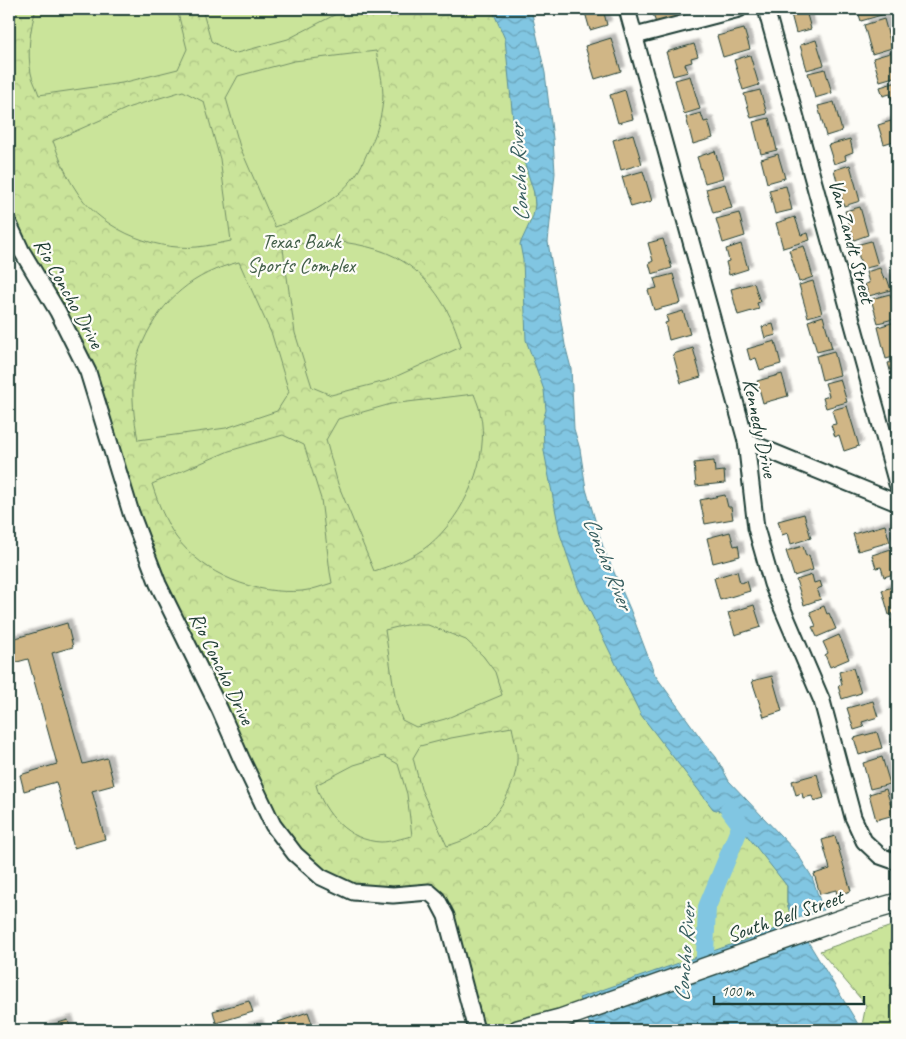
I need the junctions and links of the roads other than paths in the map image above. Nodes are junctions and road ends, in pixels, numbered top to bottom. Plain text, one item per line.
1 (627, 9) edge
2 (739, 9) edge
3 (766, 9) edge
4 (635, 36) junction
5 (9, 224) edge
6 (746, 441) junction
7 (897, 484) edge
8 (897, 503) edge
9 (897, 862) edge
10 (897, 903) edge
11 (476, 1030) edge
12 (518, 1030) edge

1 - 4 street, Kennedy Drive
2 - 4 street
3 - 7 street, Van Zandt Street
4 - 6 street, Kennedy Drive
5 - 11 street, Rio Concho Drive
6 - 8 street
6 - 9 street, Kennedy Drive
10 - 12 main road, South Bell Street

